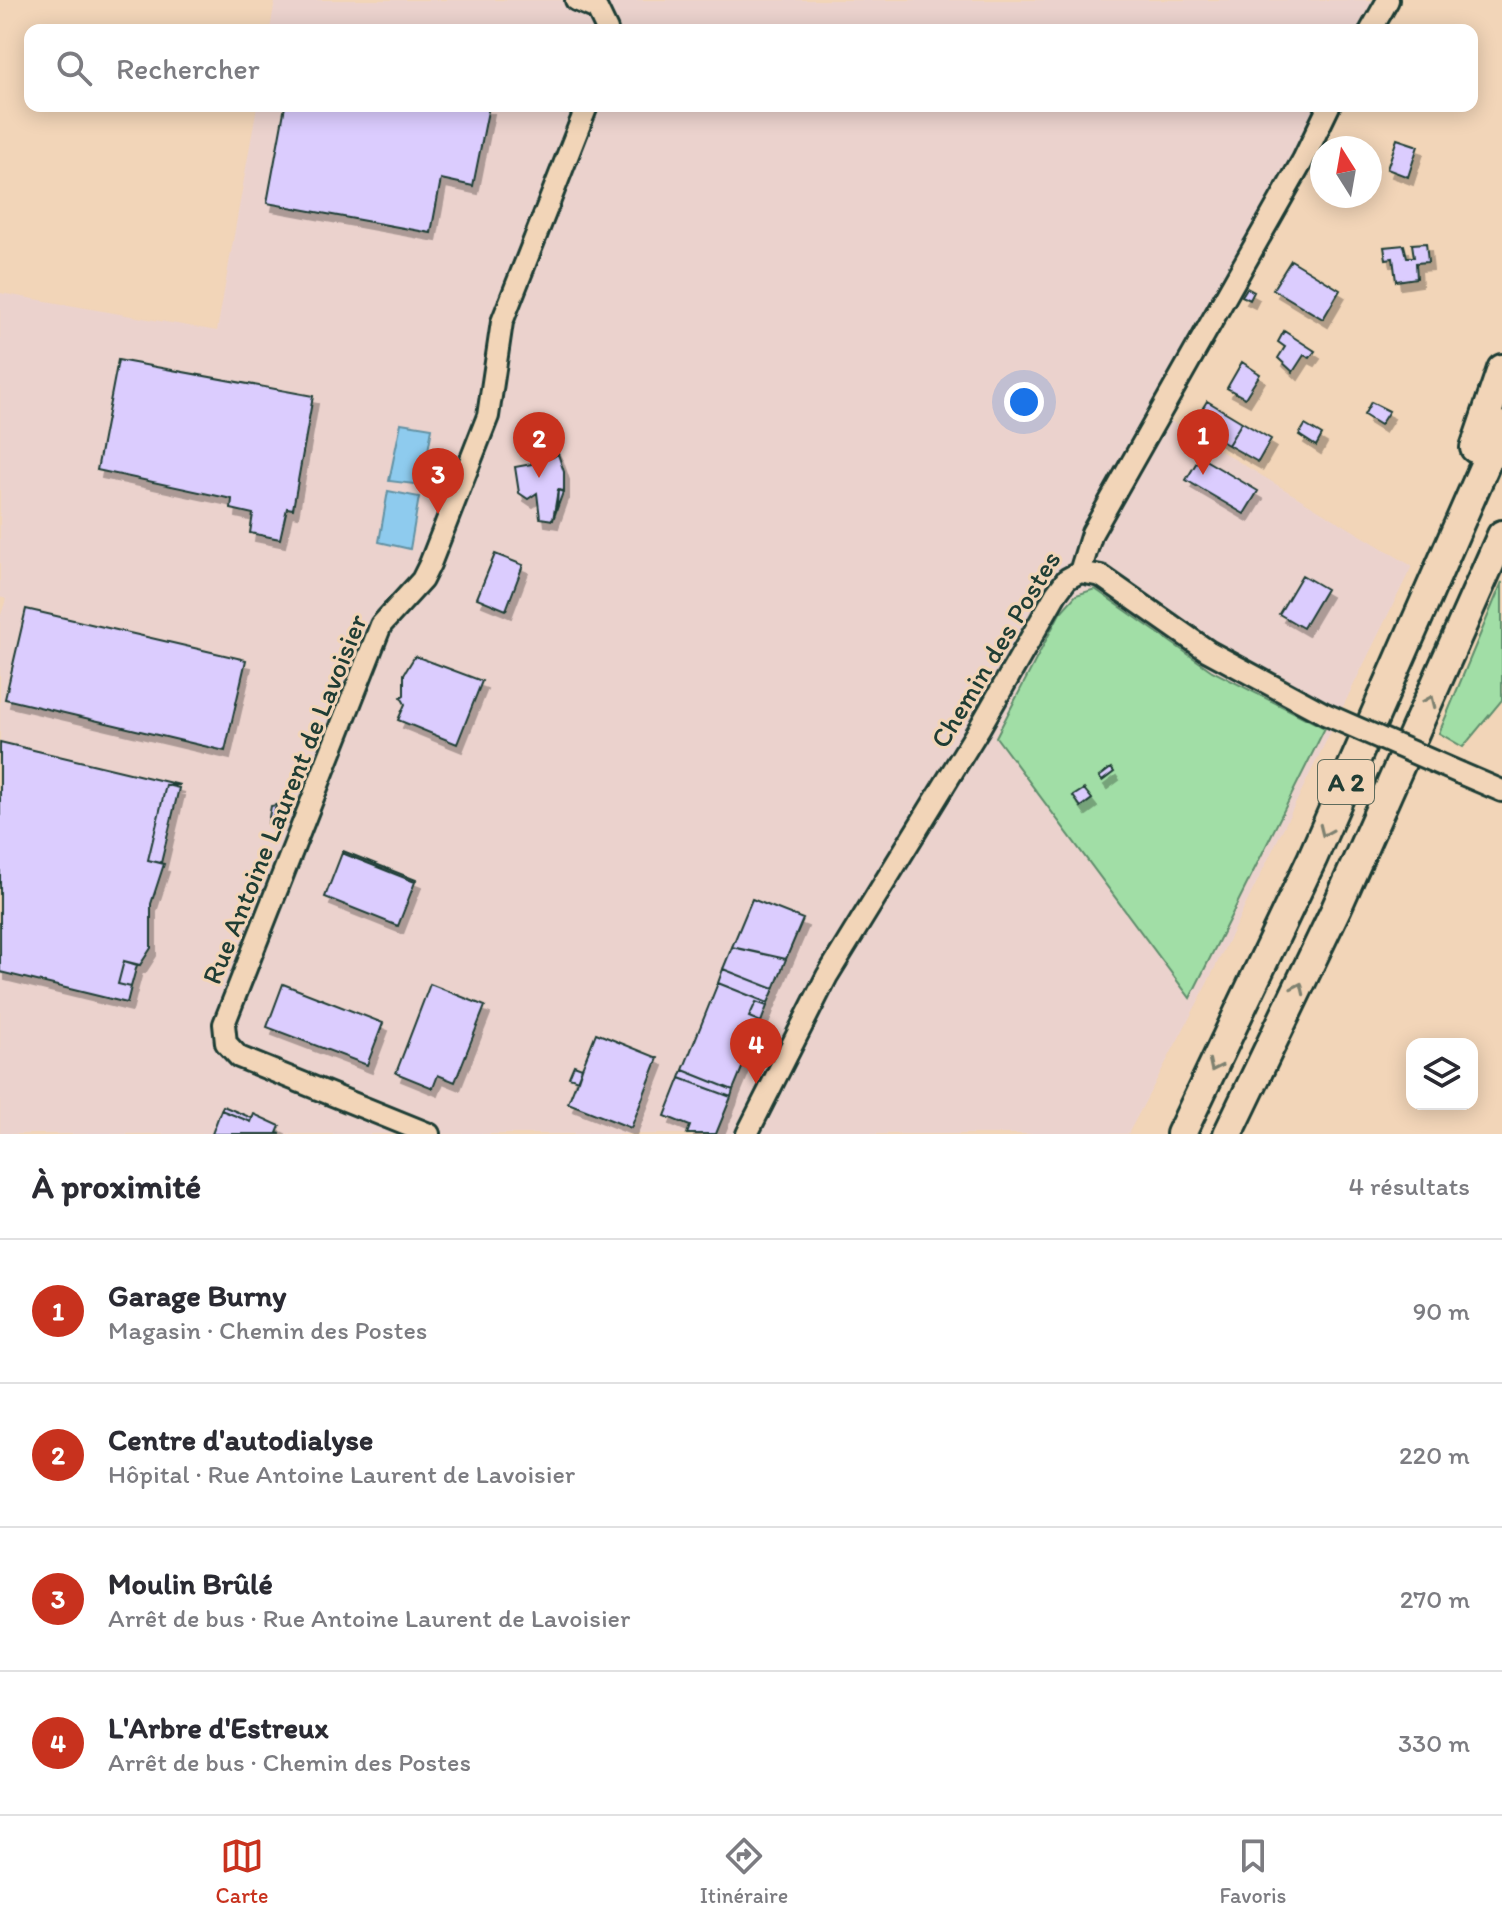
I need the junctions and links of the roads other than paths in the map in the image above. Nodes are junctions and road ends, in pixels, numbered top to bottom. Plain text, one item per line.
1 (576, 0) edge
2 (1388, 0) edge
3 (604, 21) edge
4 (1374, 24) edge
5 (585, 112) edge
6 (1326, 112) edge
7 (1502, 369) edge
8 (1502, 426) edge
9 (1502, 535) edge
10 (1502, 551) edge
11 (1080, 572) junction
12 (1485, 574) junction
13 (1386, 695) junction
14 (1502, 791) edge
15 (429, 1134) edge
16 (747, 1134) edge
17 (1181, 1134) edge
18 (1228, 1134) edge

1 - 3 street
2 - 4 street
5 - 15 street, Rue Antoine Laurent de Lavoisier
6 - 11 street, Chemin des Postes
7 - 13 highway
8 - 13 highway, A 2
9 - 12 highway, A 2
10 - 12 highway
11 - 14 street, bridge
11 - 16 street, Chemin des Postes
18 -> 12 highway, A 2
13 -> 17 highway, A 2

